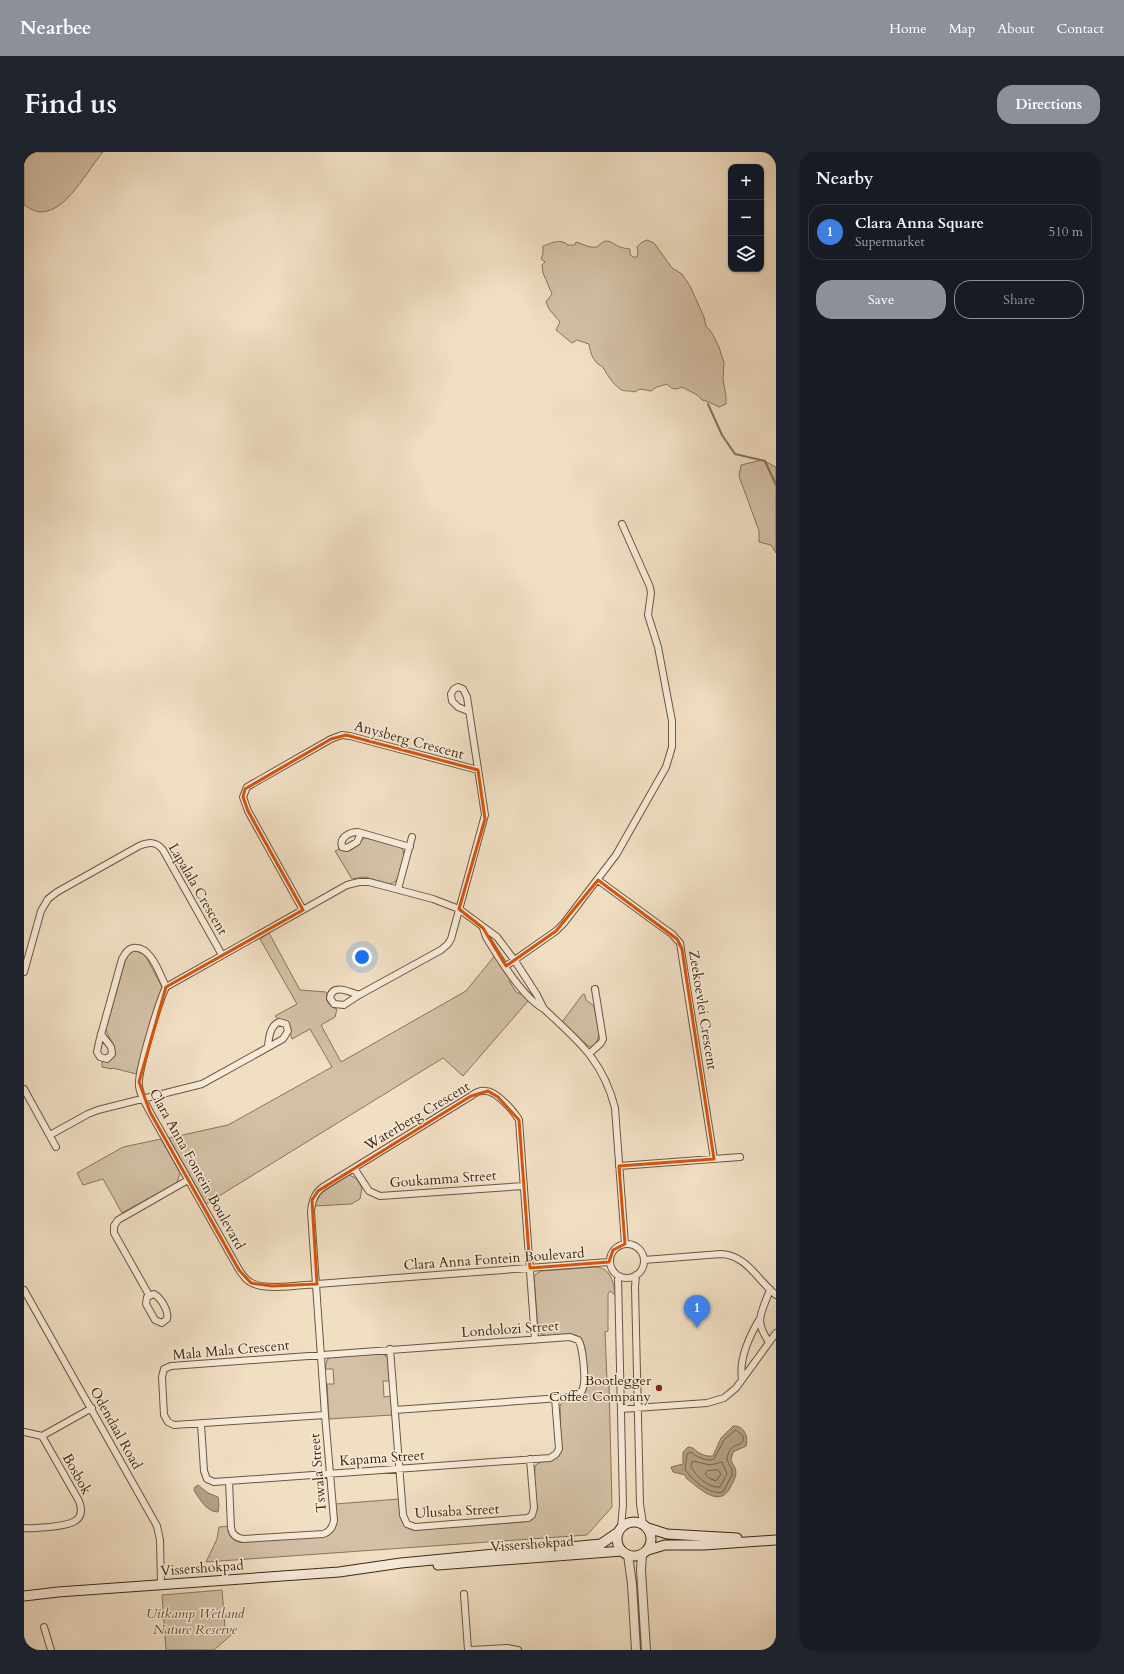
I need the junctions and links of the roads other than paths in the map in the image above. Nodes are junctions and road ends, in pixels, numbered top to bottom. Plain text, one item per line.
1 (622, 524) dead end
2 (468, 711) dead end
3 (478, 770) junction
4 (361, 833) dead end
5 (412, 837) dead end
6 (410, 847) junction
7 (598, 880) junction
8 (398, 889) junction
9 (459, 909) junction
10 (303, 910) junction
11 (483, 928) junction
12 (222, 955) junction
13 (515, 960) junction
14 (506, 966) junction
15 (24, 972) edge
16 (166, 988) junction
17 (595, 989) dead end
18 (359, 995) dead end
19 (544, 1009) junction
20 (101, 1034) dead end
21 (268, 1046) dead end
22 (590, 1053) junction
23 (24, 1089) edge
24 (143, 1098) junction
25 (50, 1135) junction
26 (56, 1147) dead end
27 (740, 1156) dead end
28 (714, 1159) junction
29 (619, 1166) junction
30 (354, 1168) junction
31 (188, 1180) junction
32 (524, 1186) junction
33 (624, 1244) junction
34 (644, 1260) junction
35 (610, 1262) junction
36 (530, 1268) junction
37 (636, 1275) junction
38 (618, 1276) junction
39 (316, 1284) junction
40 (770, 1289) junction
41 (24, 1290) edge
42 (776, 1294) edge
43 (149, 1295) junction
44 (759, 1320) junction
45 (776, 1333) edge
46 (535, 1340) junction
47 (769, 1342) junction
48 (390, 1349) junction
49 (322, 1354) junction
50 (742, 1379) junction
51 (555, 1398) junction
52 (92, 1408) junction
53 (638, 1408) junction
54 (621, 1409) junction
55 (395, 1410) junction
56 (325, 1416) junction
57 (201, 1424) junction
58 (24, 1432) edge
59 (42, 1436) junction
60 (530, 1459) junction
61 (399, 1469) junction
62 (330, 1474) junction
63 (229, 1481) junction
64 (646, 1526) junction
65 (24, 1528) edge
66 (619, 1531) junction
67 (774, 1540) edge
68 (645, 1552) junction
69 (625, 1553) junction
70 (348, 1571) junction
71 (161, 1585) junction
72 (24, 1592) edge
73 (58, 1592) junction
74 (464, 1594) dead end
75 (24, 1596) edge
76 (44, 1627) dead end
77 (51, 1650) edge
78 (470, 1650) edge
79 (518, 1650) edge
80 (636, 1650) edge
81 (646, 1650) edge

1 - 7 street
2 - 3 street
3 - 9 street, Anysberg Crescent
3 - 10 street, Anysberg Crescent
4 - 6 street
5 - 6 street
6 - 8 street
7 - 13 street
7 - 28 street, Zeekoevlei Crescent
8 - 9 street
8 - 10 street
9 - 11 street
9 - 18 street, Anysberg Crescent
10 - 12 street
11 - 13 street
11 - 14 street
12 - 15 street, Lapalala Crescent
12 - 16 street
13 - 14 street
13 - 19 street
14 - 19 street
16 - 20 street
16 - 24 street, Clara Anna Fontein Boulevard
17 - 22 street
19 - 22 street
21 - 24 street
22 - 29 street
23 - 25 street
24 - 25 street
24 - 31 street, Clara Anna Fontein Boulevard
25 - 26 street
27 - 28 street
28 - 29 street
29 - 33 street
30 - 32 street, Goukamma Street
30 - 32 street, Waterberg Crescent
30 - 39 street, Waterberg Crescent
31 - 39 street, Clara Anna Fontein Boulevard
31 - 43 street
32 - 36 street, Waterberg Crescent
33 - 34 street
33 - 35 street
34 - 37 street
34 - 40 street
35 - 36 street, Clara Anna Fontein Boulevard
35 - 38 street
36 - 39 street, Clara Anna Fontein Boulevard
36 - 46 street, Waterberg Crescent
37 - 38 street
37 - 53 street
38 - 54 street
39 - 49 street, Tswala Street
40 - 42 street
40 - 44 street
41 - 52 street, Odendaal Road
43 - 43 street
44 - 47 street
44 - 50 street
45 - 47 street
46 - 48 street, Londolozi Street
46 - 51 street, Londolozi Street
47 - 50 street
48 - 49 street, Londolozi Street
48 - 55 street, Ulusaba Street
49 - 56 street, Tswala Street
49 - 57 street, Mala Mala Crescent
50 - 53 street
51 - 55 street, Londolozi Street
51 - 60 street, Kapama Street
52 - 59 street
52 - 71 street, Odendaal Road
53 - 54 street
53 - 64 street
54 - 66 street
55 - 61 street, Ulusaba Street
56 - 57 street, Mala Mala Crescent
56 - 62 street, Tswala Street
57 - 63 street, Kapama Street
58 - 59 street
59 - 65 street, Bosbok
60 - 61 street, Kapama Street
60 - 61 street, Ulusaba Street
61 - 62 street, Kapama Street
62 - 63 street, Kapama Street
62 - 63 street, Tswala Street
64 - 66 main road
64 - 67 main road
64 - 68 main road
66 - 69 main road
66 - 70 main road, Vissershokpad
67 - 68 main road
68 - 69 main road
68 - 81 street
69 - 70 main road, Vissershokpad
69 - 80 street
70 - 71 main road, Vissershokpad
71 - 73 main road, Vissershokpad
72 - 73 main road, Vissershokpad
73 - 75 main road, Vissershokpad
74 - 78 street
76 - 77 street
78 - 79 street

